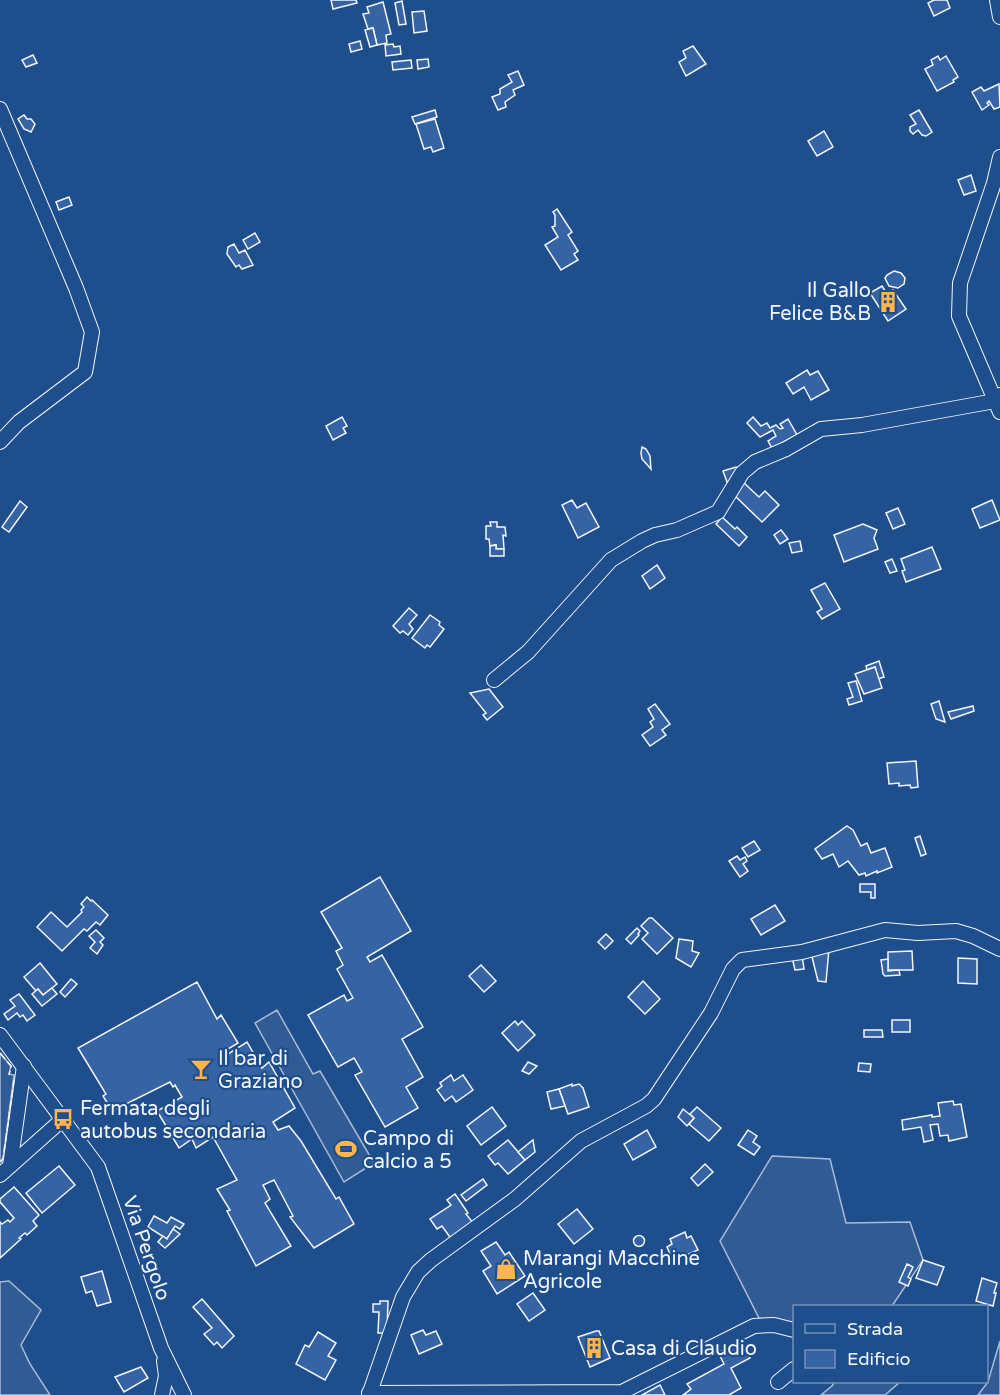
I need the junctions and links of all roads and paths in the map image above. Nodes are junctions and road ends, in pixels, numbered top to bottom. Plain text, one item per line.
1 (997, 0) edge
2 (1000, 17) edge
3 (0, 109) edge
4 (1000, 157) edge
5 (998, 403) edge
6 (0, 442) edge
7 (494, 680) dead end
8 (1000, 949) edge
9 (0, 1035) edge
10 (24, 1066) junction
11 (63, 1119) junction
12 (5, 1170) edge
13 (793, 1330) edge
14 (161, 1347) junction
15 (793, 1371) edge
16 (778, 1382) dead end
17 (369, 1394) edge
18 (162, 1395) edge
19 (184, 1395) edge

1 - 2 street
3 - 6 street
4 - 5 street
5 - 7 street
8 - 17 street
9 - 10 street, Via Pergolo
10 - 11 street, Via Pergolo
10 - 12 street
11 - 12 street
11 - 14 street, Via Pergolo
13 - 17 street
14 - 18 street
14 - 19 street, Via Pergolo
15 - 16 street

